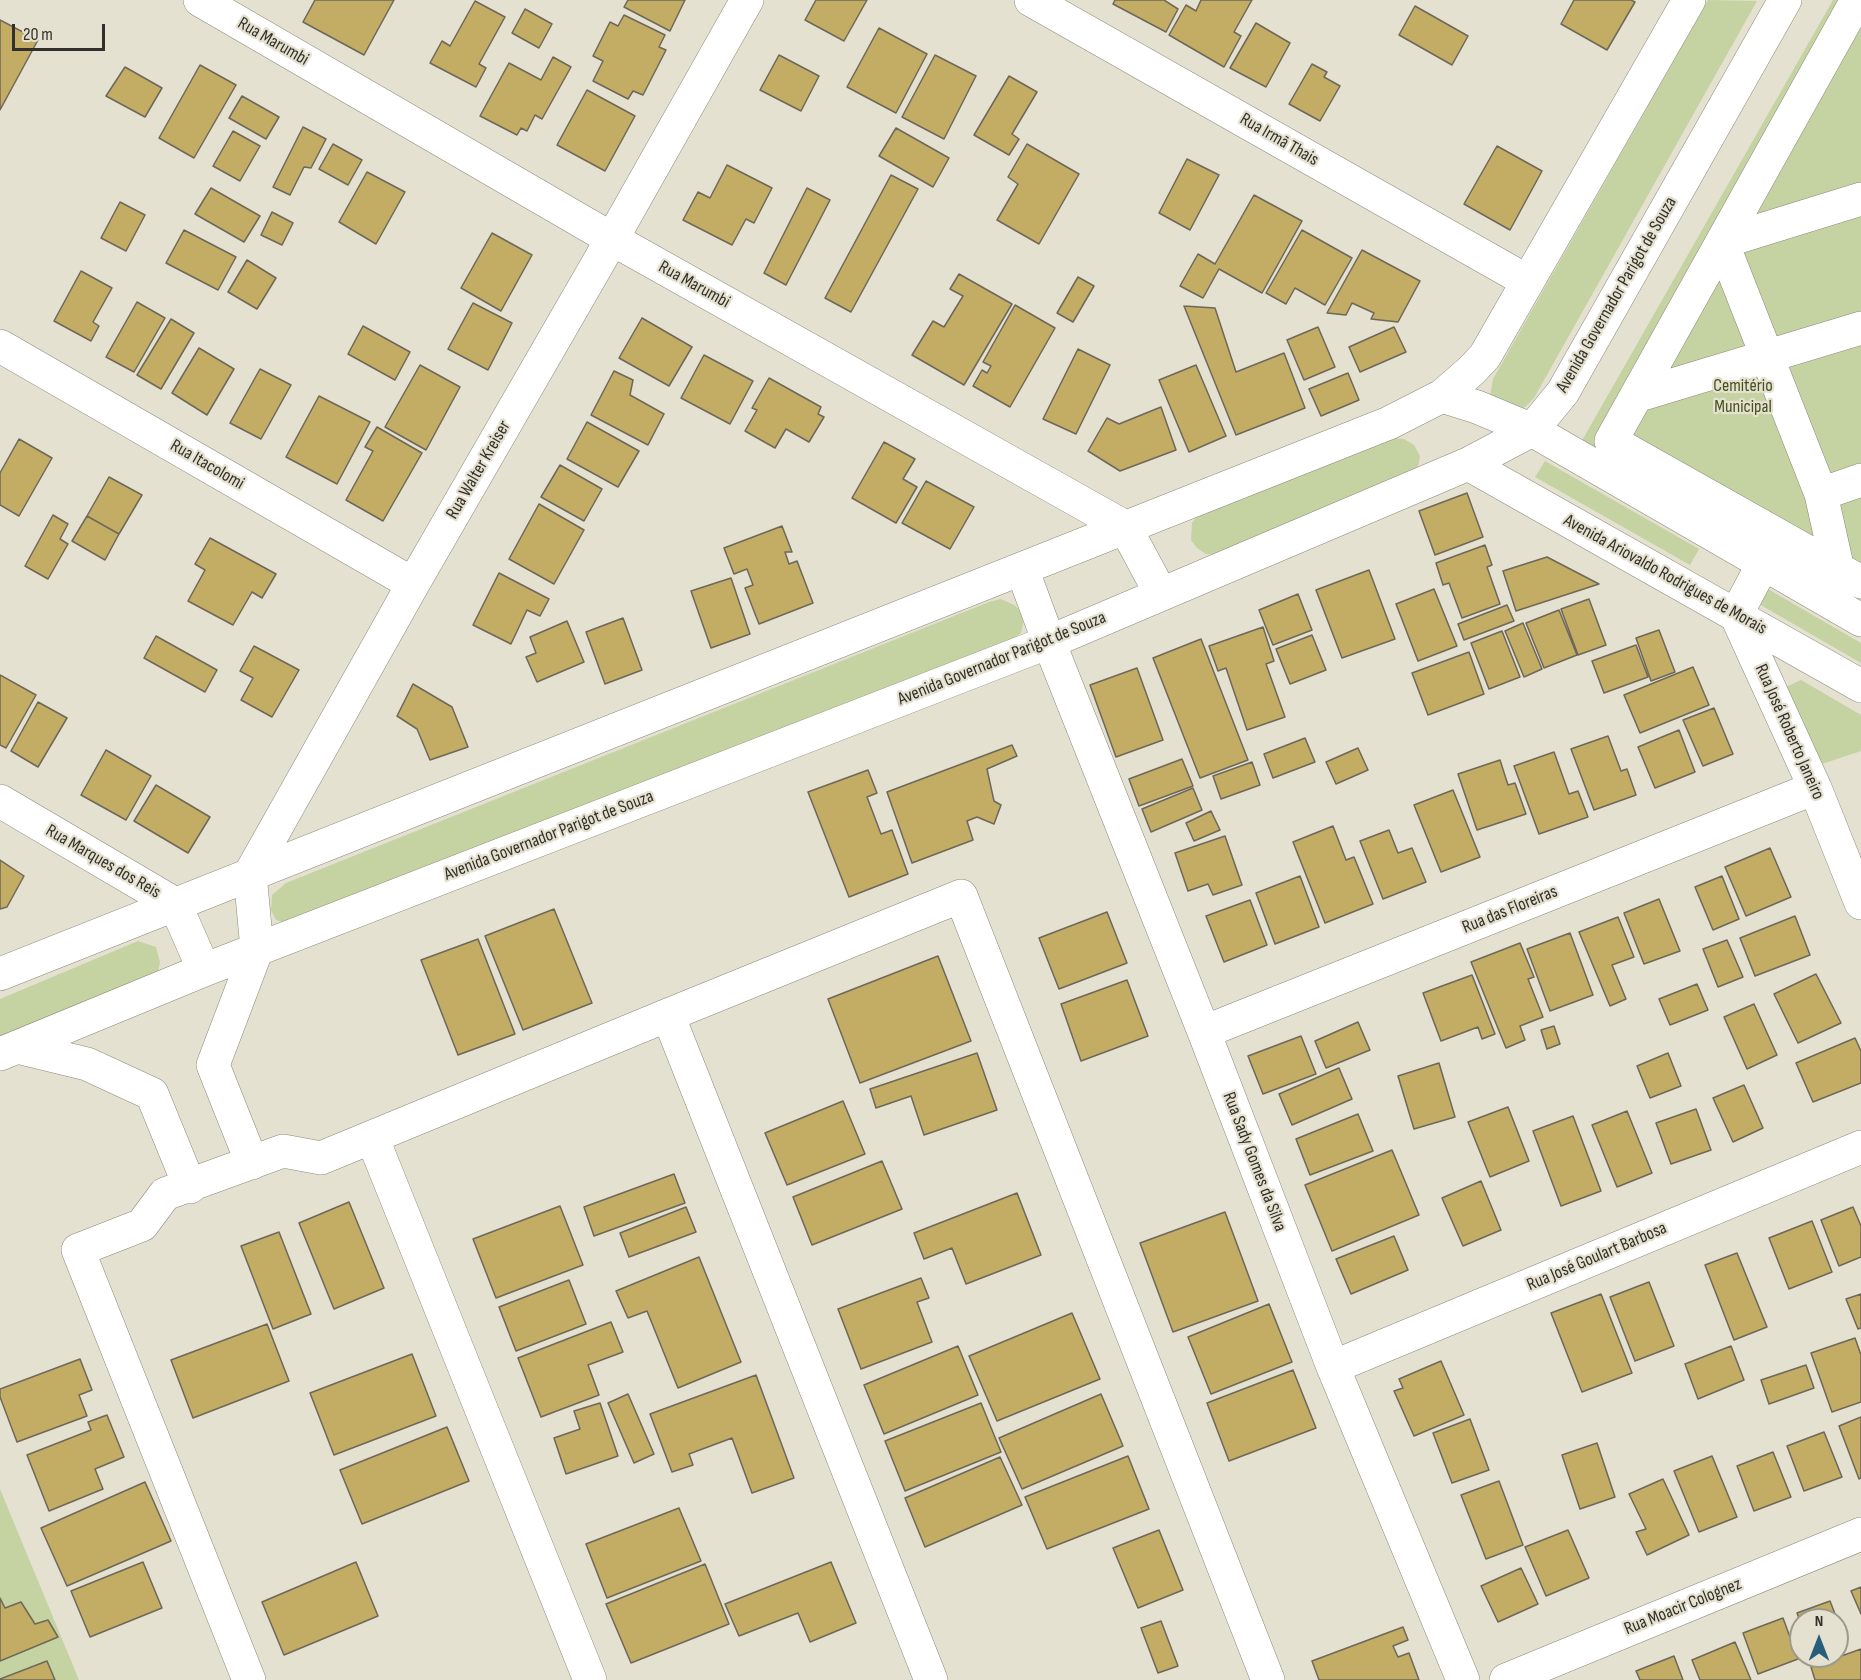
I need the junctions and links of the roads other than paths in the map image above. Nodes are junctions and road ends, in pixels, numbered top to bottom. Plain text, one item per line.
1 (200, 0) edge
2 (747, 0) edge
3 (1032, 0) edge
4 (1689, 0) edge
5 (1785, 0) edge
6 (1857, 0) edge
7 (1861, 199) edge
8 (612, 239) junction
9 (1722, 242) junction
10 (1527, 281) junction
11 (1861, 328) edge
12 (0, 346) edge
13 (1769, 357) junction
14 (1442, 396) junction
15 (1636, 396) junction
16 (1532, 430) junction
17 (1468, 464) junction
18 (1861, 480) edge
19 (1821, 494) junction
20 (1125, 527) junction
21 (1763, 564) junction
22 (1023, 568) junction
23 (1850, 576) edge
24 (413, 584) junction
25 (1161, 594) junction
26 (1736, 615) junction
27 (1861, 620) edge
28 (1049, 642) junction
29 (1861, 686) edge
30 (1815, 788) junction
31 (0, 801) edge
32 (250, 874) junction
33 (1861, 903) edge
34 (176, 904) junction
35 (257, 950) junction
36 (204, 970) junction
37 (0, 974) edge
38 (668, 1015) junction
39 (1204, 1032) junction
40 (9, 1051) edge
41 (372, 1137) junction
42 (1861, 1147) edge
43 (252, 1163) junction
44 (190, 1187) junction
45 (1333, 1367) junction
46 (1861, 1534) edge
47 (249, 1680) edge
48 (590, 1680) edge
49 (931, 1680) edge
50 (1268, 1680) edge
51 (1463, 1680) edge
52 (1506, 1680) edge

1 - 8 street, Rua Marumbi
2 - 8 street, Rua Walter Kreiser
3 - 10 street, Rua Irmã Thais
4 - 10 street
5 - 16 street, Avenida Governador Parigot de Souza
6 - 9 street
7 - 9 street
8 - 20 street, Rua Marumbi
8 - 24 street, Rua Walter Kreiser
9 - 13 street
9 - 15 street
10 - 14 street
11 - 13 street
12 - 24 street, Rua Itacolomi
13 - 15 street
13 - 19 street
14 - 16 street
14 - 20 street
15 - 23 street
16 - 17 street, Avenida Governador Parigot de Souza
16 - 21 street
17 - 25 street, Avenida Governador Parigot de Souza
17 - 26 street, Avenida Ariovaldo Rodrigues de Morais
18 - 19 street
19 - 23 street
20 - 22 street
20 - 25 street
21 - 26 street
21 - 27 street
22 - 28 street, Rua Sady Gomes da Silva
22 - 32 street
24 - 32 street, Rua Walter Kreiser
25 - 28 street, Avenida Governador Parigot de Souza
26 - 29 street, Avenida Ariovaldo Rodrigues de Morais
26 - 30 street, Rua José Roberto Janeiro
28 - 35 street, Avenida Governador Parigot de Souza
28 - 39 street, Rua Sady Gomes da Silva
30 - 33 street, Rua José Roberto Janeiro
30 - 39 street, Rua das Floreiras
31 - 34 street, Rua Marques dos Reis
32 - 34 street
32 - 35 street
34 - 36 street, Rua Marques dos Reis
34 - 37 street
35 - 36 street, Avenida Governador Parigot de Souza
35 - 43 street
36 - 40 street, Avenida Governador Parigot de Souza
38 - 41 street
38 - 49 street
38 - 50 street
39 - 45 street, Rua Sady Gomes da Silva
40 - 44 street
41 - 43 street
41 - 48 street
42 - 45 street, Rua José Goulart Barbosa
43 - 44 street
44 - 47 street
45 - 51 street, Rua Sady Gomes da Silva
46 - 52 street, Rua Moacir Colognez

